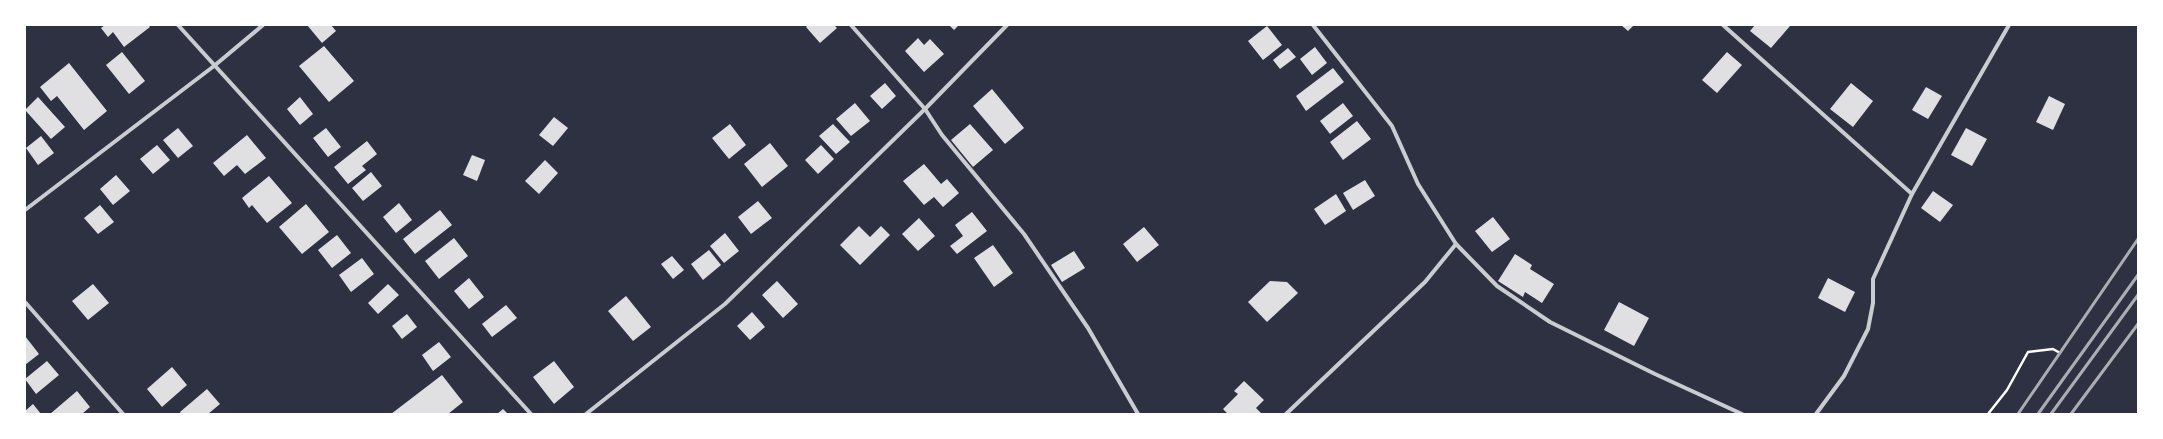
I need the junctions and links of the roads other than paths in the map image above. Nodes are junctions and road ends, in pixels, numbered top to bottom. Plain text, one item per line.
1 (178, 25) edge
2 (263, 25) edge
3 (851, 25) edge
4 (1007, 25) edge
5 (1313, 25) edge
6 (1724, 25) edge
7 (2009, 25) edge
8 (214, 66) junction
9 (925, 109) junction
10 (1912, 194) junction
11 (25, 210) edge
12 (1456, 244) junction
13 (25, 302) edge
14 (122, 414) edge
15 (532, 414) edge
16 (586, 414) edge
17 (1138, 414) edge
18 (1286, 414) edge
19 (1742, 414) edge
20 (1816, 414) edge

1 - 8 street
2 - 8 street
3 - 9 street
4 - 9 street
5 - 12 street
6 - 10 street
7 - 10 street
8 - 11 street
8 - 15 street
9 - 16 street
9 - 17 street
10 - 20 street
12 - 18 street
12 - 19 street
13 - 14 street

